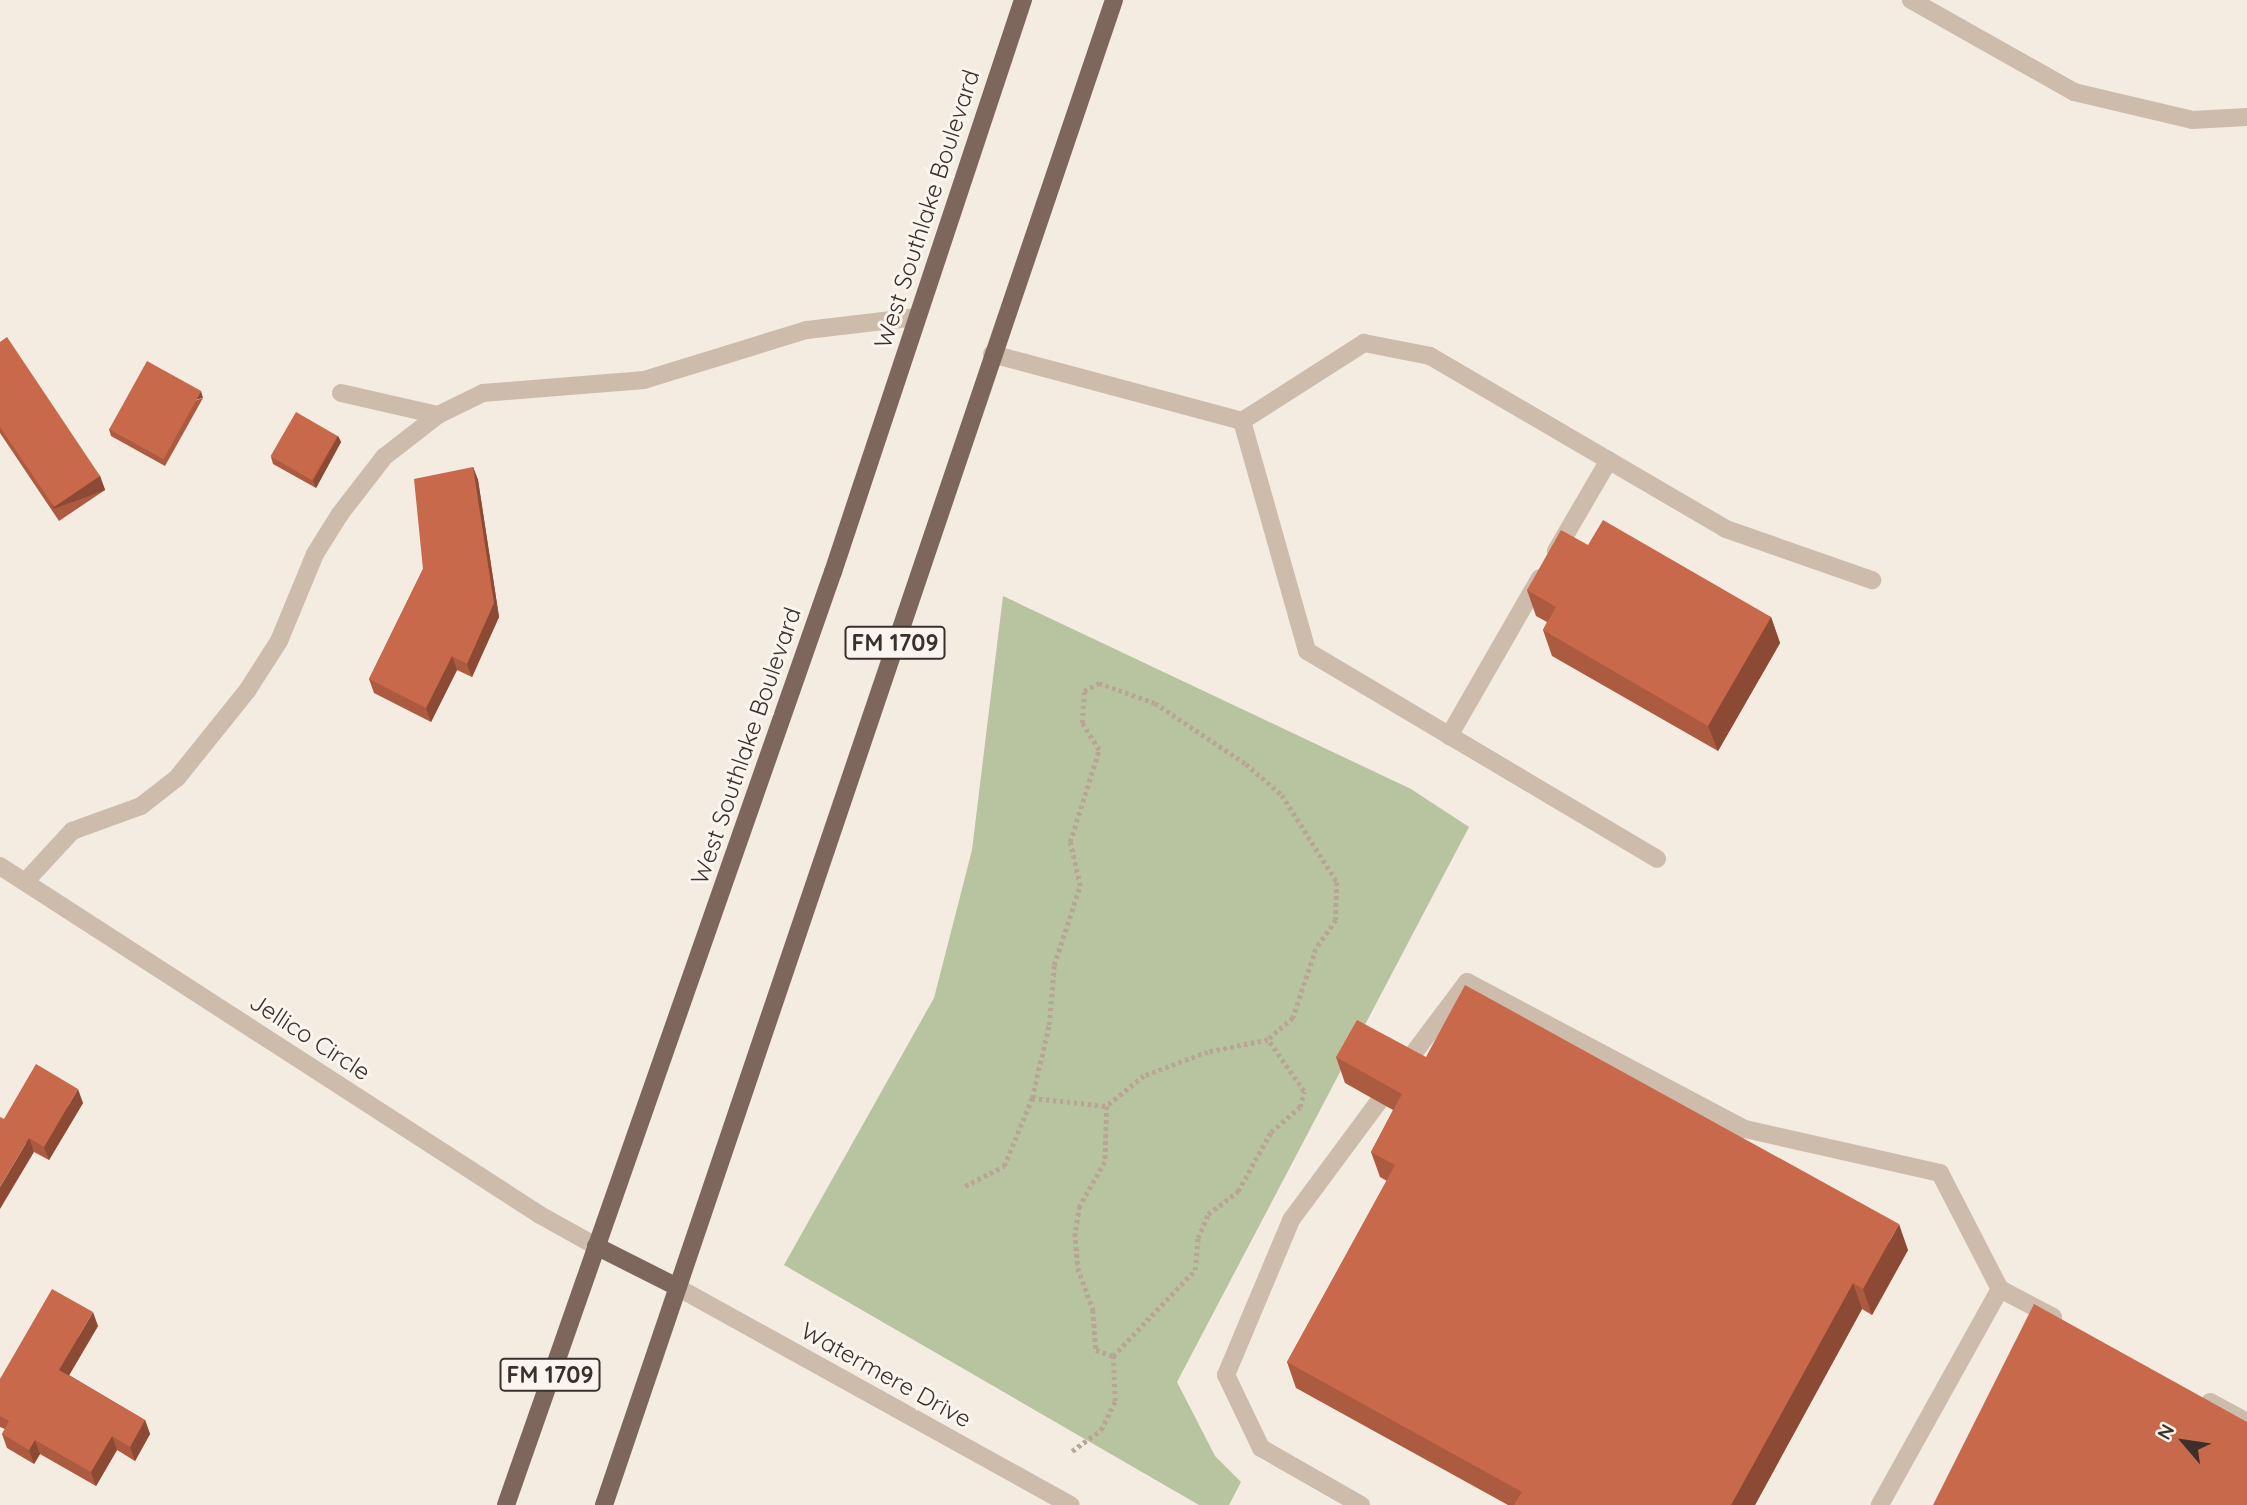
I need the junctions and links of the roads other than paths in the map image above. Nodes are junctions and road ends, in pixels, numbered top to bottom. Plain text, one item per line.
1 (1023, 0) edge
2 (1114, 0) edge
3 (1911, 0) edge
4 (2247, 117) edge
5 (917, 317) junction
6 (992, 354) junction
7 (341, 393) dead end
8 (438, 415) junction
9 (1242, 421) junction
10 (1609, 460) junction
11 (1872, 580) dead end
12 (1449, 736) junction
13 (1657, 859) dead end
14 (0, 866) edge
15 (25, 882) junction
16 (1404, 1066) edge
17 (1379, 1101) edge
18 (596, 1246) junction
19 (677, 1287) junction
20 (2000, 1289) junction
21 (2070, 1327) edge
22 (2188, 1390) edge
23 (2247, 1422) edge
24 (506, 1505) edge
25 (604, 1505) edge
26 (1070, 1505) edge
27 (1361, 1505) edge
28 (1880, 1505) edge

1 - 5 main road, West Southlake Boulevard / FM 1709
2 - 6 main road, FM 1709
3 - 4 street
5 - 8 street
5 - 18 main road, West Southlake Boulevard / FM 1709
6 - 9 street
6 - 19 main road, FM 1709
7 - 8 street
8 - 15 street
9 - 10 street
9 - 12 street
10 - 11 street
10 - 12 street
12 - 13 street
14 - 15 street, Jellico Circle
15 - 18 street, Jellico Circle
16 - 20 street
17 - 27 street
18 - 19 main road
18 - 24 main road, West Southlake Boulevard / FM 1709
19 - 25 main road, FM 1709
19 - 26 street, Watermere Drive
20 - 21 street
20 - 28 street
22 - 23 street

